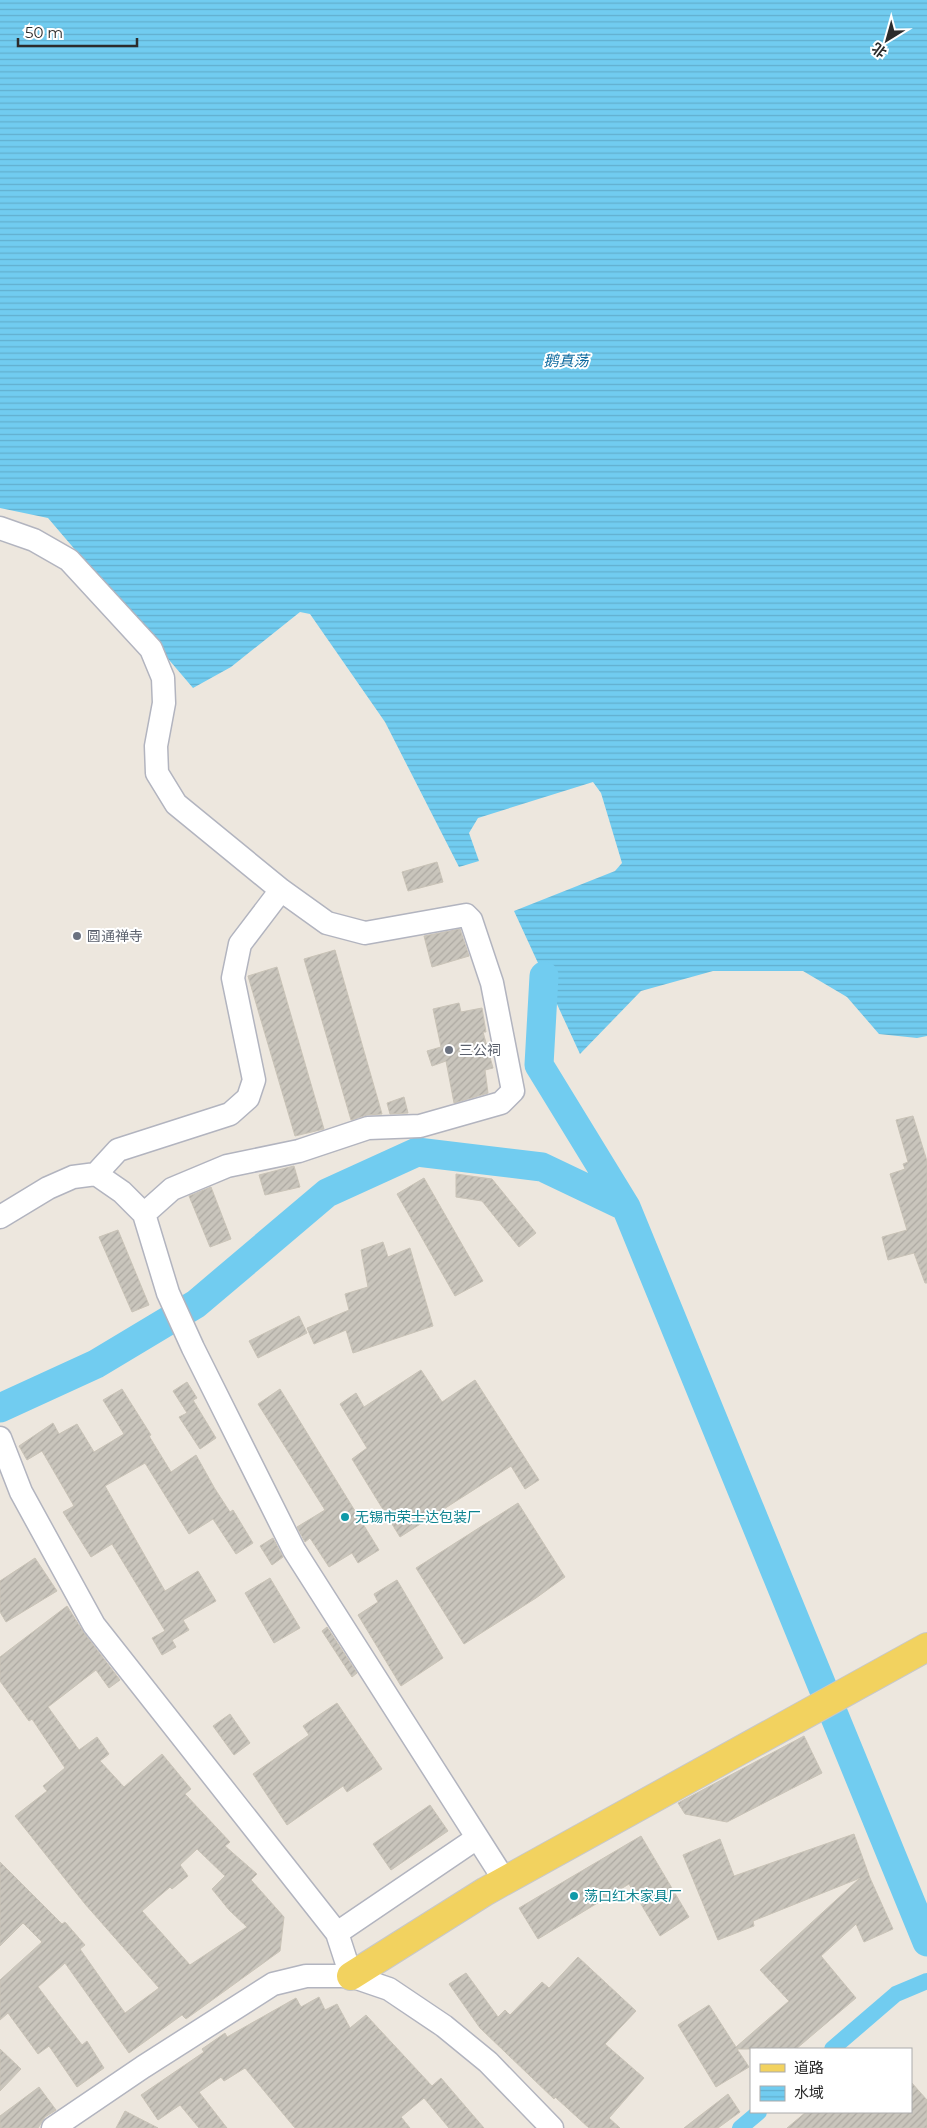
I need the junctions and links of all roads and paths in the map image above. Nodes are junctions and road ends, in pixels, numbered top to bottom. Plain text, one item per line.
1 (0, 528) edge
2 (281, 890) junction
3 (96, 1174) junction
4 (144, 1214) junction
5 (0, 1217) edge
6 (0, 1438) edge
7 (927, 1646) edge
8 (478, 1838) junction
9 (505, 1881) junction
10 (337, 1933) junction
11 (352, 1976) junction
12 (53, 2128) edge
13 (552, 2128) edge

1 - 2 street
2 - 3 street
2 - 4 street
3 - 4 street
3 - 5 street
4 - 8 street
6 - 10 street
7 - 9 main road
8 - 9 street
8 - 10 street
9 - 11 main road
10 - 11 street
11 - 12 street
11 - 13 street

